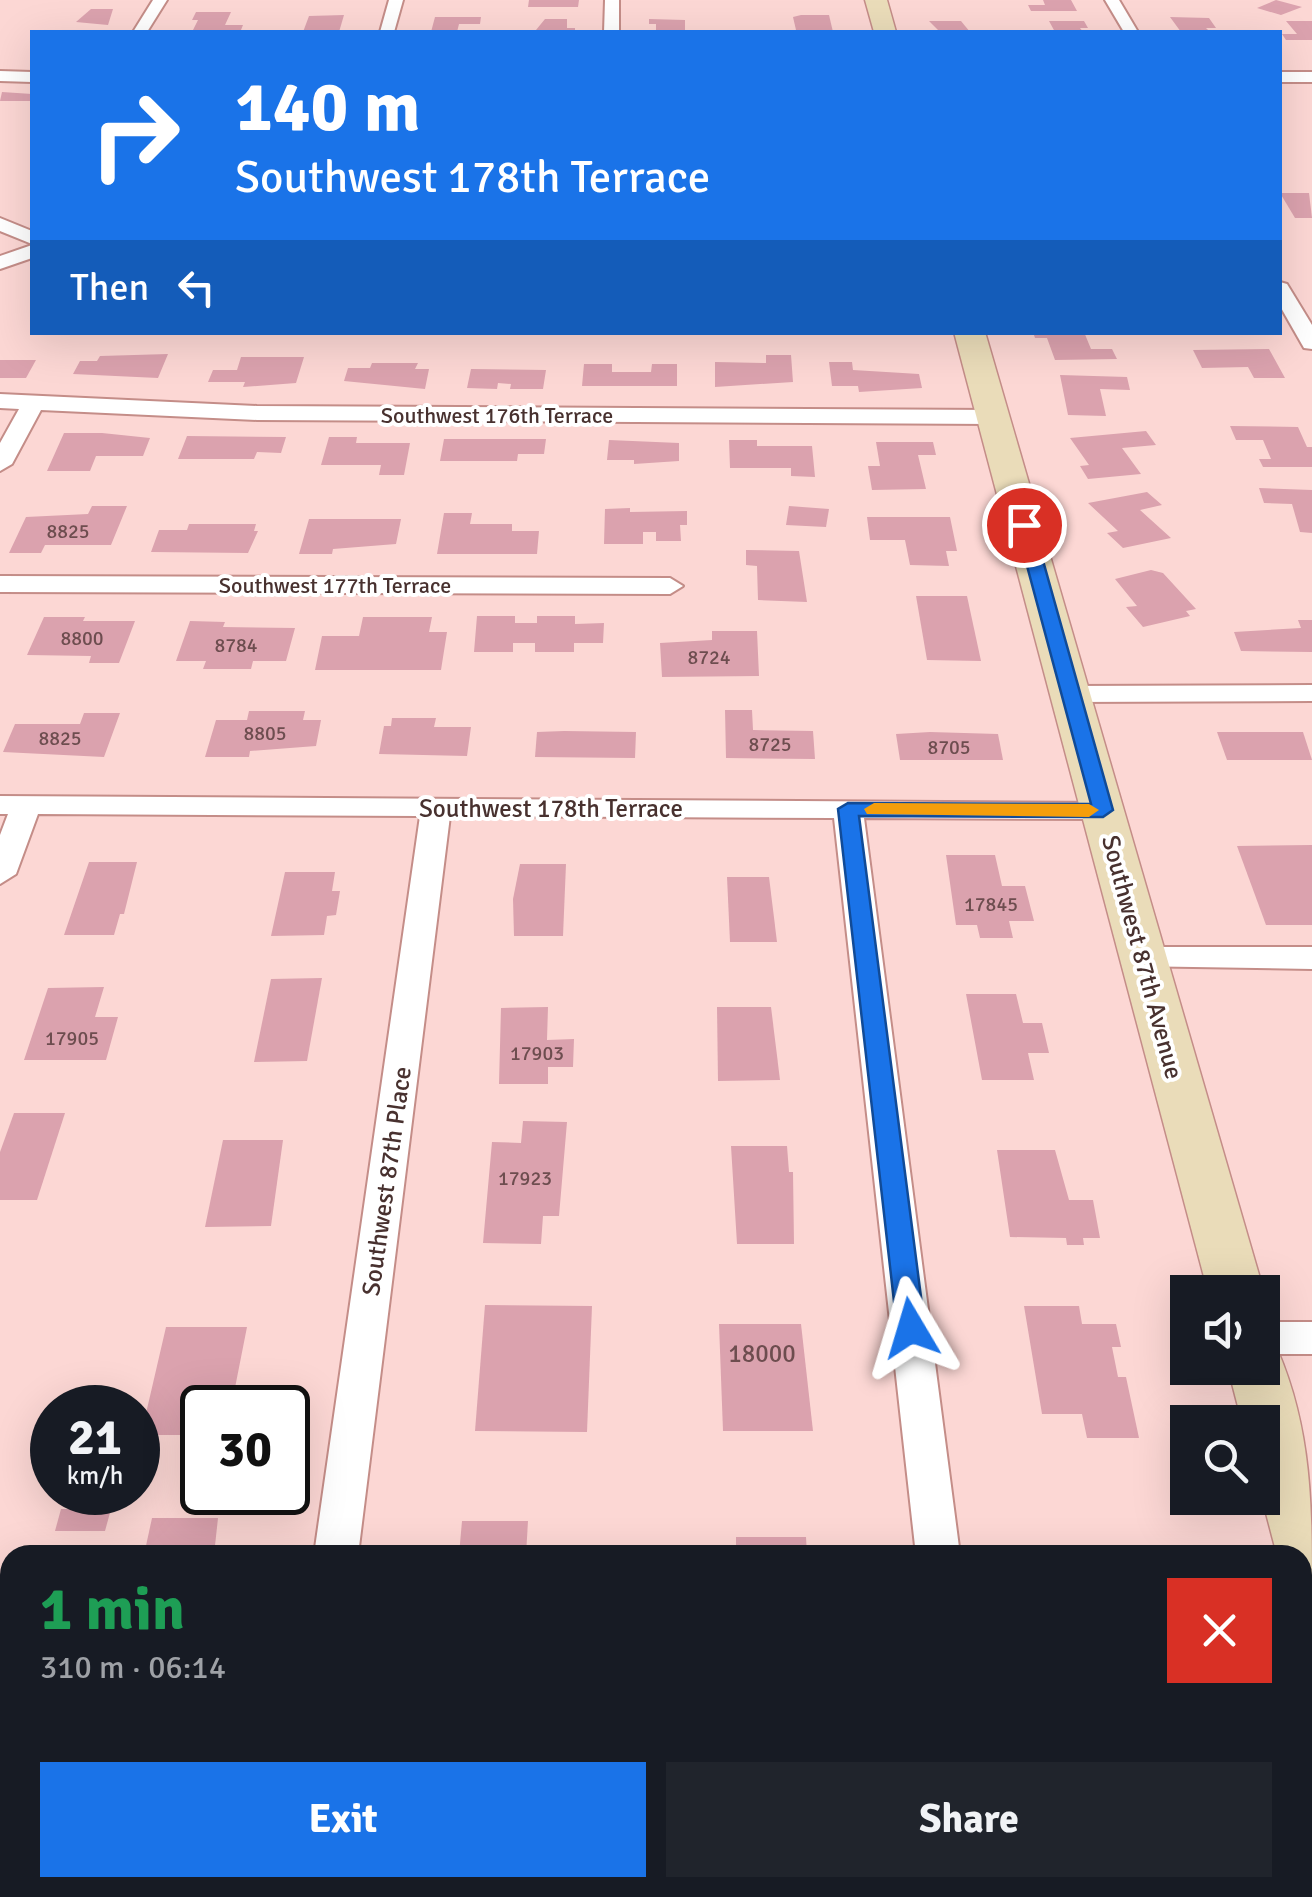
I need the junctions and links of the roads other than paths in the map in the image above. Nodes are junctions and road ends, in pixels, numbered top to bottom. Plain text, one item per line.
1 (160, 0) edge
2 (396, 0) edge
3 (612, 0) edge
4 (876, 0) edge
5 (1112, 0) edge
6 (141, 30) edge
7 (388, 30) edge
8 (612, 30) edge
9 (884, 30) edge
10 (1130, 30) edge
11 (0, 76) edge
12 (30, 76) edge
13 (1312, 77) edge
14 (1282, 78) edge
15 (0, 224) edge
16 (30, 237) edge
17 (30, 251) edge
18 (0, 262) edge
19 (1283, 297) edge
20 (1312, 302) edge
21 (970, 335) edge
22 (1312, 343) edge
23 (0, 401) edge
24 (34, 401) junction
25 (994, 417) junction
26 (0, 464) edge
27 (0, 584) edge
28 (670, 586) dead end
29 (1312, 693) edge
30 (1072, 694) junction
31 (14, 805) edge
32 (436, 808) junction
33 (848, 809) junction
34 (1103, 810) junction
35 (0, 874) edge
36 (1142, 958) junction
37 (1312, 958) edge
38 (1231, 1275) edge
39 (1280, 1338) edge
40 (1312, 1338) edge
41 (1262, 1385) edge
42 (337, 1545) edge
43 (937, 1545) edge
44 (1306, 1545) edge

1 - 6 street
2 - 7 street
3 - 8 street
4 - 9 street
5 - 10 street
11 - 12 street
13 - 14 street
15 - 16 street
17 - 18 street
19 - 20 street
19 - 22 street
21 - 25 street, Southwest 87th Avenue
23 - 24 street, Southwest 176th Terrace
24 - 25 street, Southwest 176th Terrace
24 - 26 street
25 - 30 street, Southwest 87th Avenue
27 - 28 street, Southwest 177th Terrace
29 - 30 street
30 - 34 street, Southwest 87th Avenue
31 - 32 street, Southwest 178th Terrace
31 - 35 street
32 - 33 street, Southwest 178th Terrace
32 - 42 street, Southwest 87th Place
33 - 34 street, Southwest 178th Terrace
33 - 43 street
34 - 36 street, Southwest 87th Avenue
36 - 37 street
36 - 38 street, Southwest 87th Avenue
39 - 40 street
41 - 44 street

